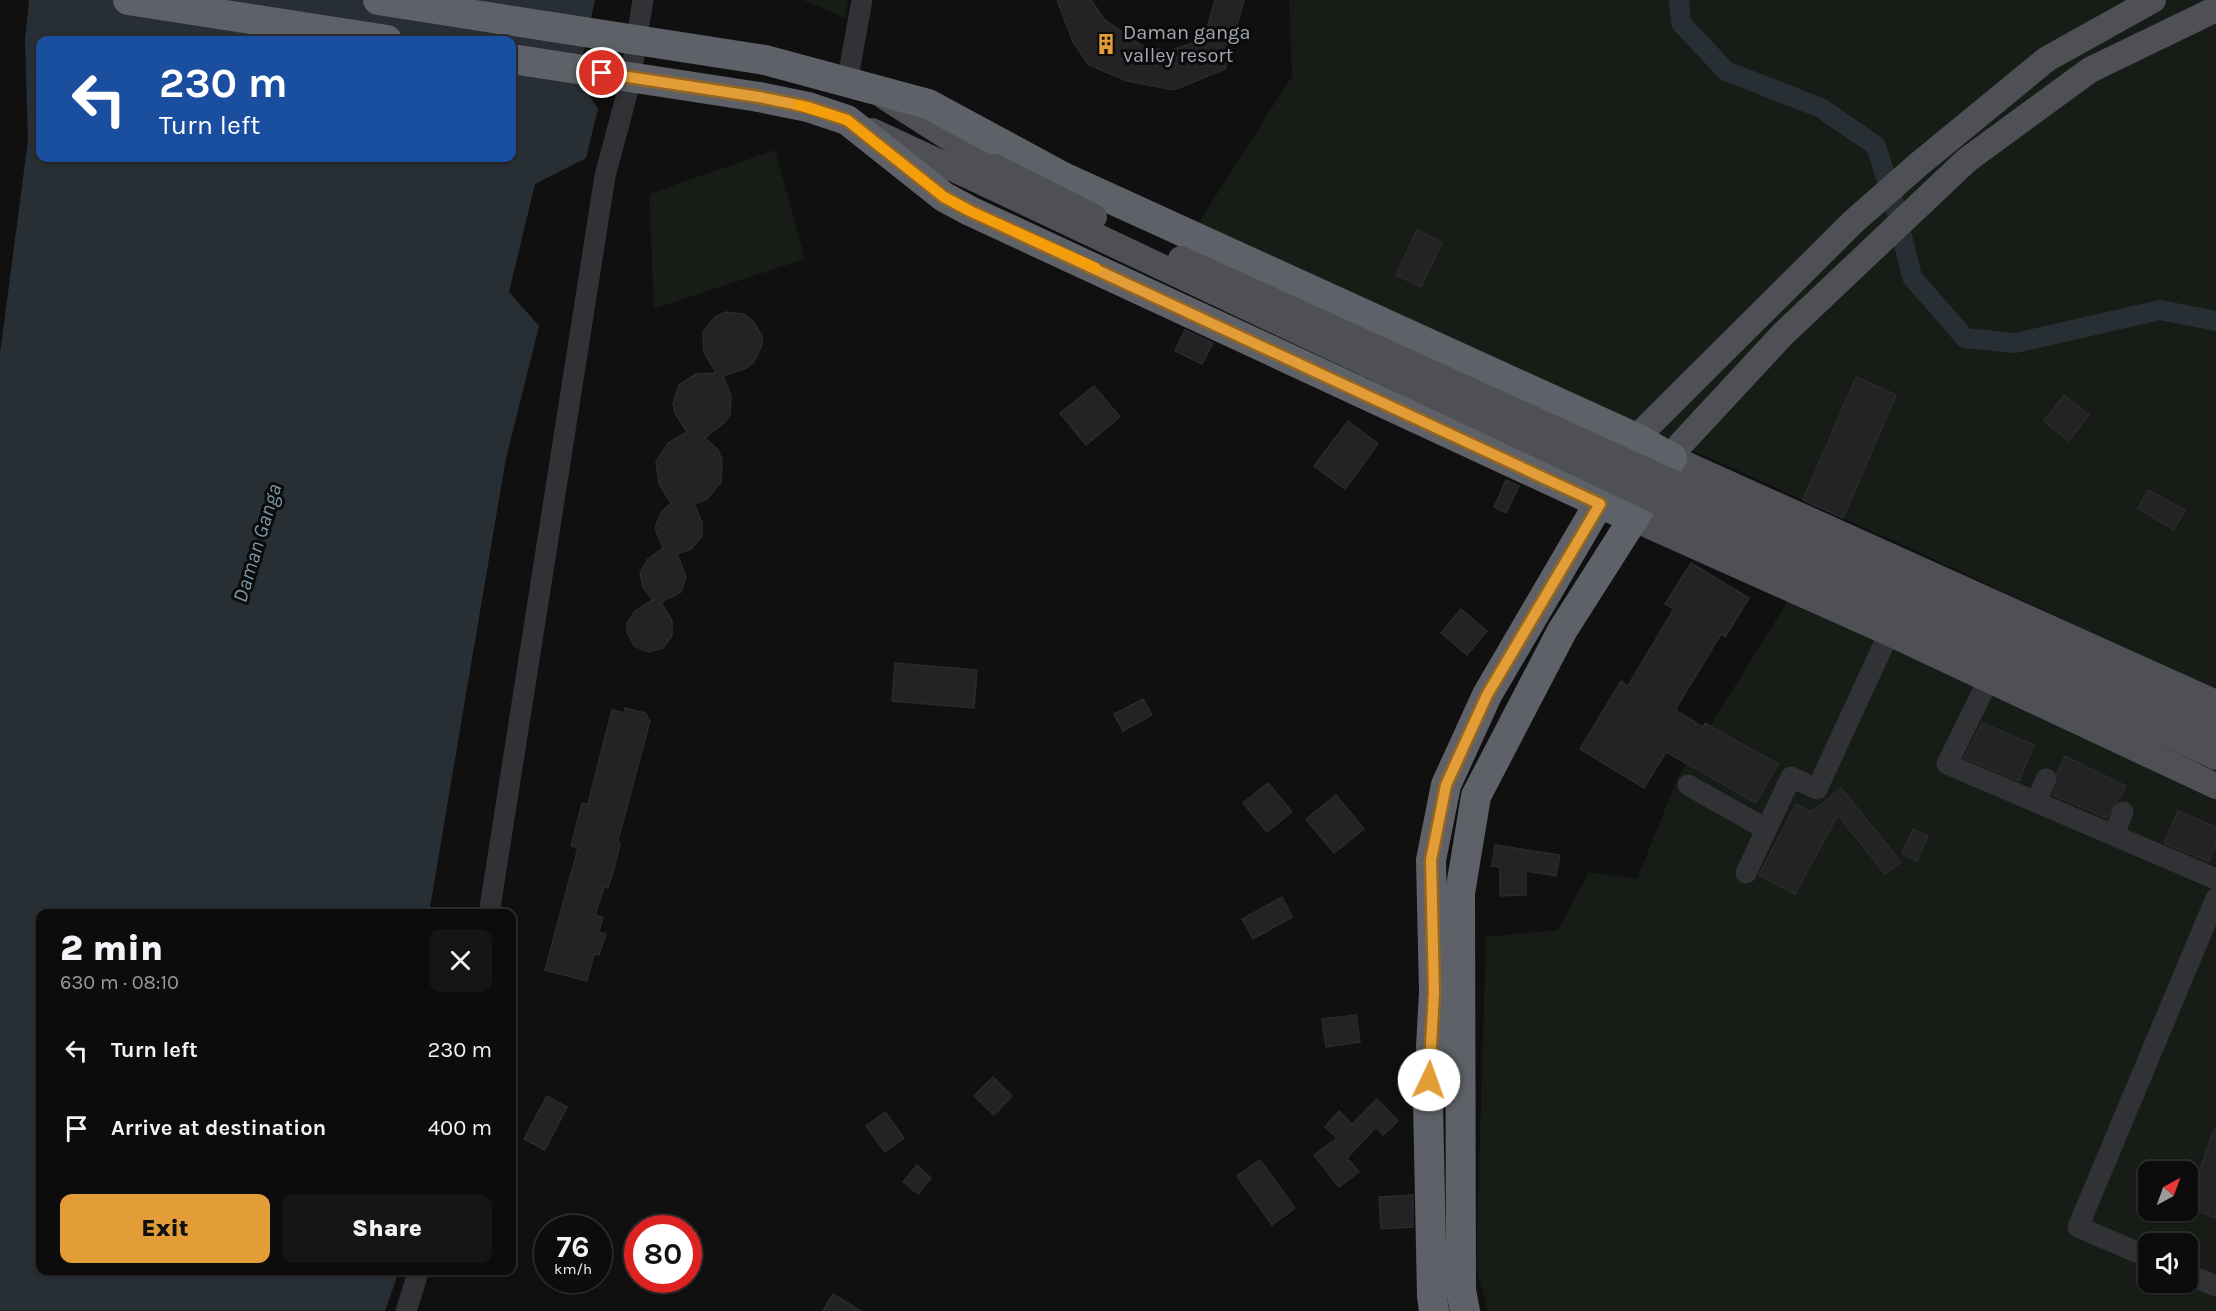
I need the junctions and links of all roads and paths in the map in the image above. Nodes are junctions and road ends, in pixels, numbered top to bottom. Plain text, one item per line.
1 (128, 0) edge
2 (378, 0) edge
3 (644, 0) edge
4 (862, 0) edge
5 (2153, 0) edge
6 (2216, 9) edge
7 (361, 36) edge
8 (516, 61) edge
9 (847, 82) junction
10 (877, 92) junction
11 (847, 120) junction
12 (991, 175) junction
13 (1638, 439) junction
14 (1672, 458) junction
15 (1600, 504) junction
16 (1634, 519) junction
17 (1889, 633) junction
18 (1989, 679) junction
19 (2216, 703) edge
20 (2216, 730) edge
21 (2216, 757) edge
22 (2046, 779) dead end
23 (1688, 785) dead end
24 (2216, 786) edge
25 (2036, 802) junction
26 (2123, 812) dead end
27 (1766, 829) junction
28 (2114, 835) junction
29 (1746, 873) dead end
30 (2216, 879) edge
31 (2216, 897) edge
32 (490, 909) edge
33 (2138, 1253) edge
34 (417, 1275) edge
35 (2198, 1279) edge
36 (2216, 1286) edge
37 (406, 1311) edge
38 (1434, 1311) edge
39 (1465, 1311) edge

1 - 7 highway
2 - 9 highway, bridge
3 - 32 street
4 - 9 street
5 - 13 main road
6 - 14 main road
8 - 11 highway, bridge
9 - 10 highway
10 - 12 main road
10 - 13 highway
11 - 12 main road
11 - 15 highway
12 - 20 main road, bridge
12 - 21 main road, bridge
13 - 14 highway
13 - 15 highway
14 - 16 highway
14 - 19 main road
15 - 16 highway
15 - 38 highway
16 - 17 main road
16 - 39 highway
17 - 18 main road
17 - 27 street
18 - 24 main road
18 - 25 street
22 - 25 street
23 - 27 street
25 - 28 street
26 - 28 street
27 - 29 street
28 - 30 street
31 - 33 street
34 - 37 street
35 - 36 street

